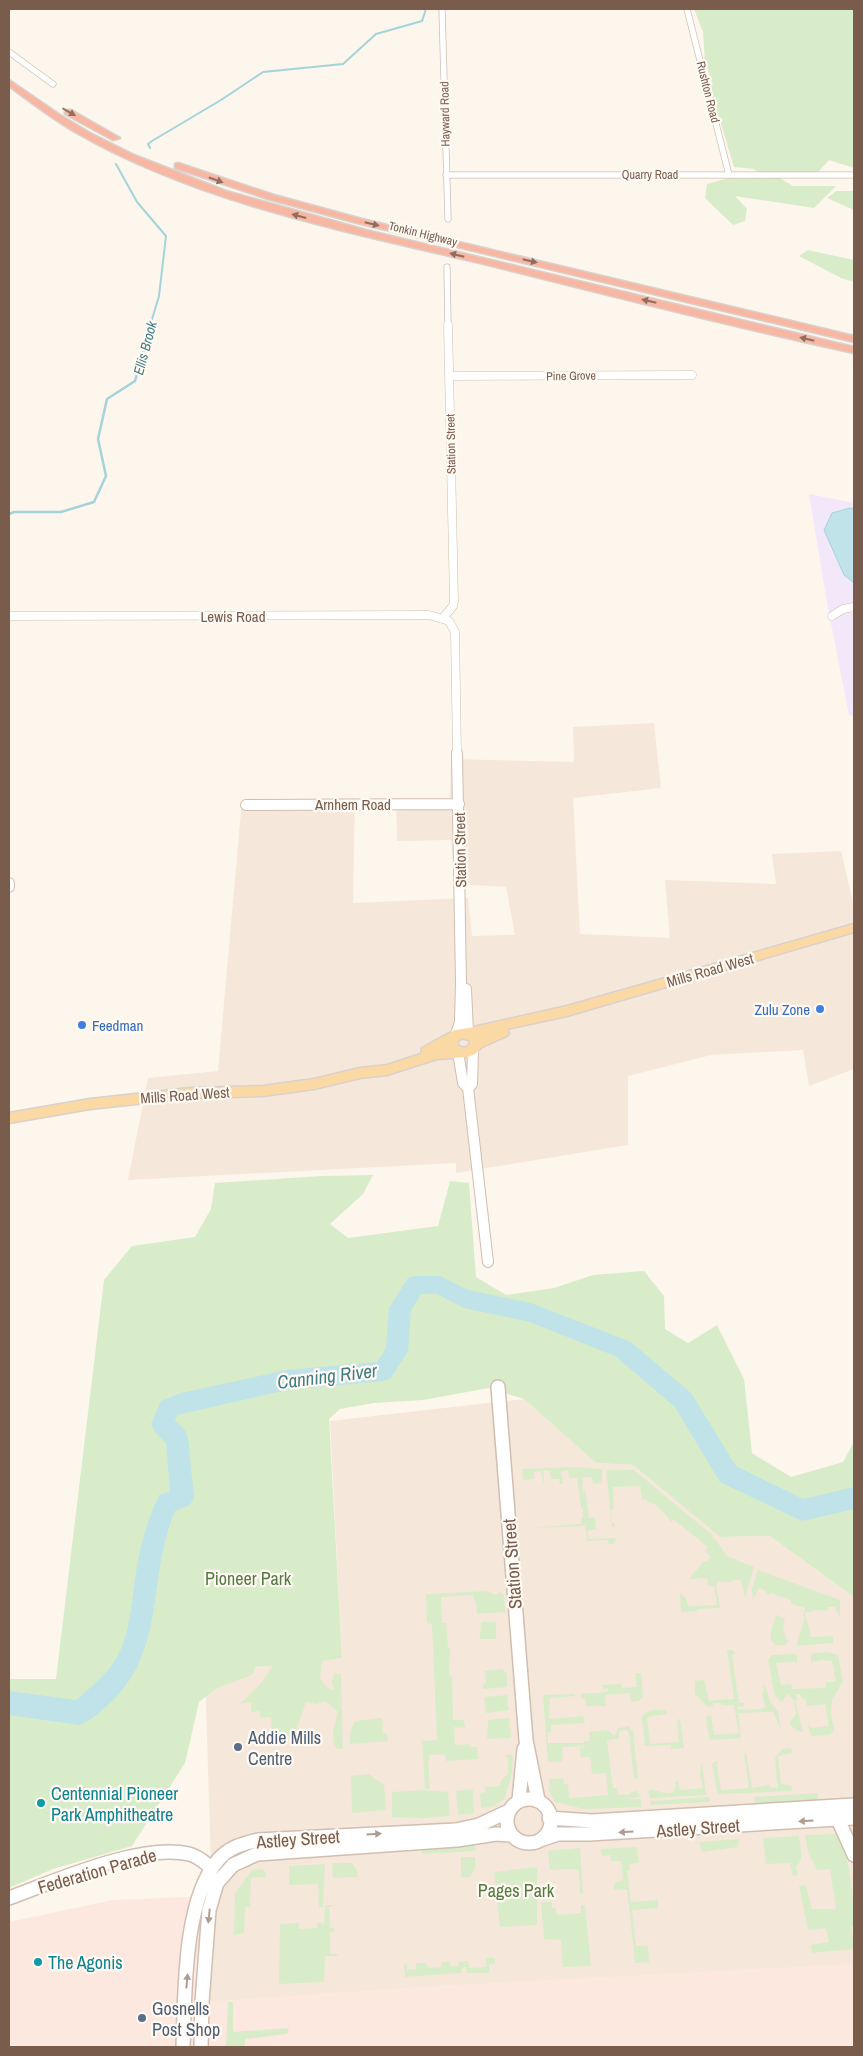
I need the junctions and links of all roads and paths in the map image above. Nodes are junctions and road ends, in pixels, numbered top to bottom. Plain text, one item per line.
1 (442, 9) edge
2 (687, 9) edge
3 (9, 52) edge
4 (9, 72) edge
5 (9, 82) edge
6 (52, 84) dead end
7 (9, 87) edge
8 (32, 100) junction
9 (446, 175) junction
10 (729, 175) junction
11 (854, 175) edge
12 (448, 219) dead end
13 (448, 267) dead end
14 (854, 339) edge
15 (854, 350) edge
16 (692, 375) dead end
17 (450, 376) junction
18 (854, 608) edge
19 (9, 616) edge
20 (832, 616) dead end
21 (443, 618) junction
22 (459, 804) junction
23 (246, 805) dead end
24 (9, 883) edge
25 (9, 887) edge
26 (854, 928) edge
27 (466, 1039) junction
28 (458, 1052) junction
29 (360, 1073) junction
30 (468, 1088) junction
31 (9, 1118) edge
32 (488, 1262) dead end
33 (498, 1387) dead end
34 (526, 1740) junction
35 (519, 1800) junction
36 (538, 1800) junction
37 (854, 1805) edge
38 (509, 1811) junction
39 (836, 1813) junction
40 (549, 1818) junction
41 (854, 1818) edge
42 (512, 1835) junction
43 (543, 1839) junction
44 (854, 1855) edge
45 (219, 1870) junction
46 (9, 1898) edge
47 (183, 2047) edge
48 (201, 2047) edge

1 - 9 street, Hayward Road
2 - 10 street, Rushton Road
3 - 6 street
4 -> 14 highway, Tonkin Highway
5 - 8 highway, Tonkin Highway
7 - 8 highway
15 -> 8 highway, Tonkin Highway
9 - 10 street, Quarry Road
9 - 12 street, Hayward Road
10 - 11 street, Quarry Road
13 - 17 street, Station Street
16 - 17 street, Pine Grove
17 - 21 street, Station Street
18 - 20 street
19 - 21 street, Lewis Road
21 - 22 street, Station Street
22 - 23 street, Arnhem Road
22 - 27 street, Station Street
24 - 25 street
26 - 27 main road, Mills Road West
27 - 28 main road, Mills Road West
27 - 29 main road, Mills Road West
27 - 30 street, Station Street
28 - 29 main road, Mills Road West
28 - 30 street, Station Street
29 - 31 main road, Mills Road West
30 - 32 street, Station Street
33 - 34 street, Station Street
34 - 35 street, Station Street
34 - 36 street, Station Street
35 - 36 street
35 - 38 street
36 - 40 street
37 - 39 street, Astley Street
38 - 42 street
45 -> 38 street, Astley Street
39 - 40 street, Astley Street
39 - 41 street, Astley Street
39 -> 43 street, Astley Street
39 - 44 street
40 - 43 street
42 - 43 street
42 - 45 street, Astley Street
45 - 46 street, Federation Parade
47 -> 45 street
45 -> 48 street

